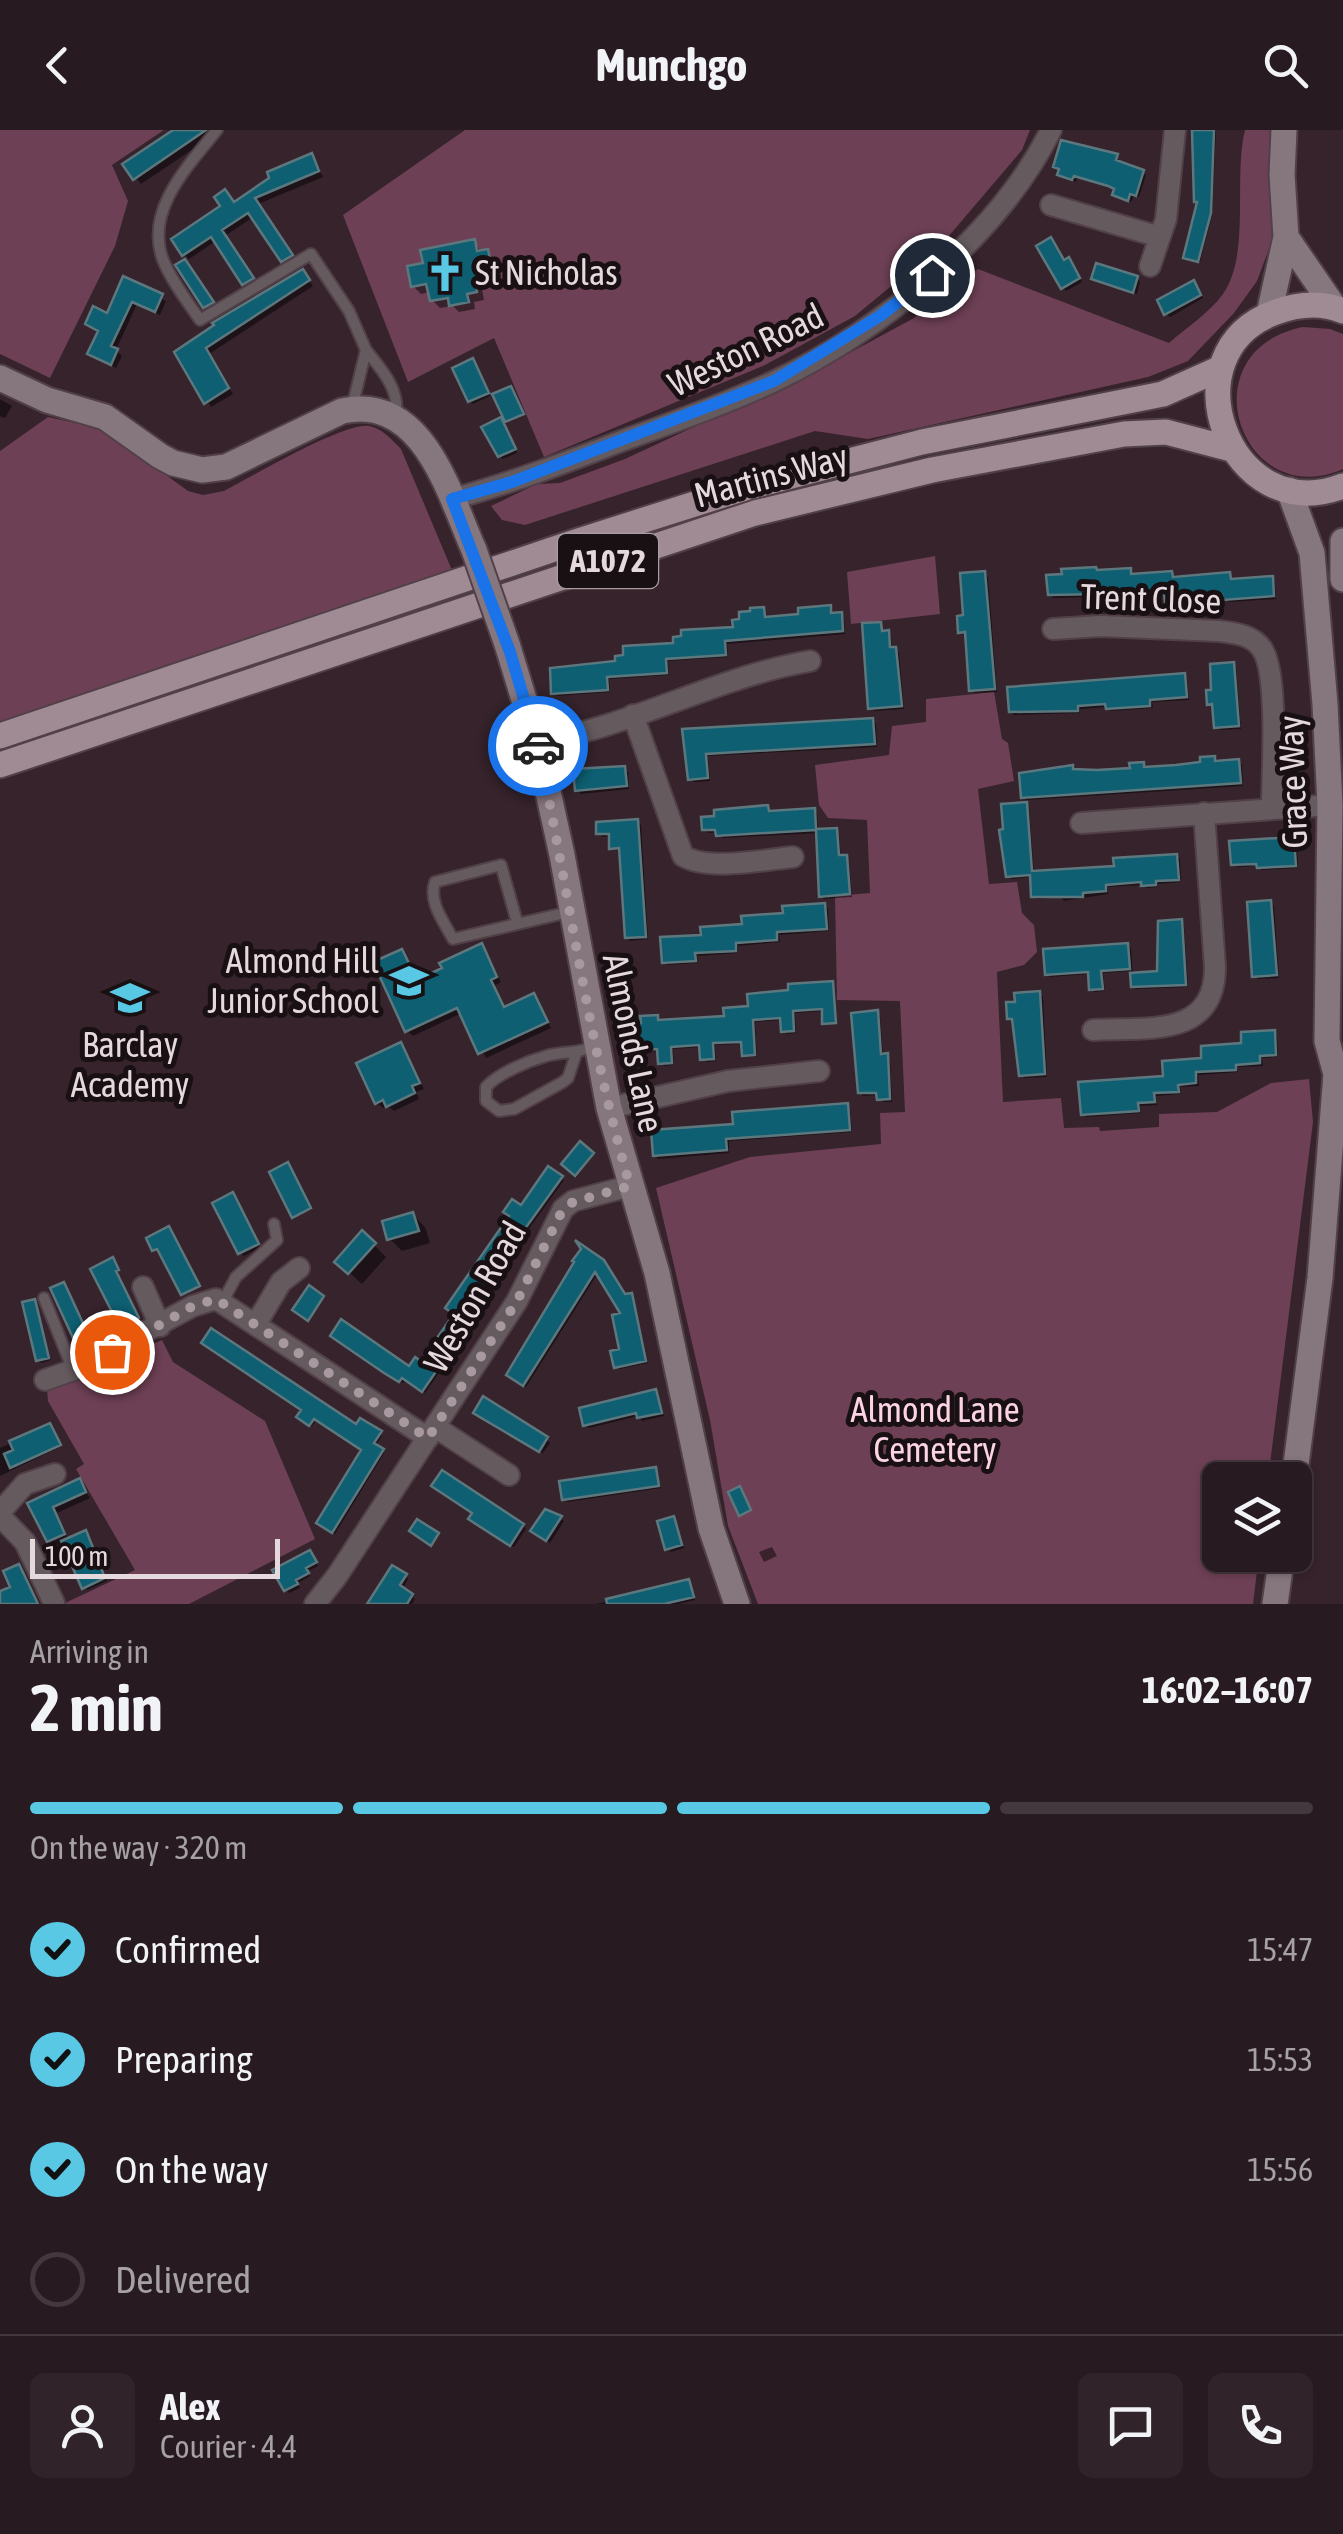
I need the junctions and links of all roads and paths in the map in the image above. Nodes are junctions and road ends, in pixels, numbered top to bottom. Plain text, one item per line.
1 (217, 130) edge
2 (1050, 130) edge
3 (1175, 130) edge
4 (1284, 130) edge
5 (1050, 205) dead end
6 (1160, 237) junction
7 (1286, 237) junction
8 (1150, 266) dead end
9 (1338, 309) edge
10 (1268, 314) junction
11 (366, 350) junction
12 (1222, 368) junction
13 (0, 378) edge
14 (352, 409) junction
15 (396, 416) junction
16 (1231, 449) junction
17 (1343, 486) edge
18 (1289, 490) junction
19 (452, 499) junction
20 (1343, 541) edge
21 (1343, 579) edge
22 (1053, 630) dead end
23 (810, 661) dead end
24 (633, 716) junction
25 (0, 736) edge
26 (537, 742) junction
27 (0, 765) edge
28 (1330, 804) junction
29 (1272, 808) junction
30 (1204, 813) junction
31 (1081, 823) dead end
32 (793, 858) dead end
33 (572, 912) junction
34 (517, 922) junction
35 (1093, 1030) dead end
36 (586, 1050) junction
37 (1339, 1066) edge
38 (820, 1071) dead end
39 (609, 1108) junction
40 (630, 1186) junction
41 (274, 1224) dead end
42 (300, 1268) dead end
43 (143, 1287) dead end
44 (44, 1298) dead end
45 (223, 1301) junction
46 (256, 1324) junction
47 (160, 1326) junction
48 (74, 1371) junction
49 (45, 1380) dead end
50 (432, 1432) junction
51 (1296, 1462) edge
52 (55, 1474) dead end
53 (509, 1475) dead end
54 (0, 1514) edge
55 (1280, 1572) edge
56 (54, 1603) edge
57 (315, 1604) edge
58 (737, 1604) edge
59 (1275, 1604) edge

1 - 11 lane
2 - 19 street, Weston Road
3 - 6 street
4 - 7 street
5 - 6 street
6 - 8 street
7 - 9 street
7 - 10 street
9 - 10 main road
10 - 12 main road
11 - 14 lane
11 - 15 lane
12 - 16 main road
12 - 25 main road, A1072
13 - 14 street
14 - 15 street
15 - 19 street, Almonds Lane
16 - 18 main road, Martins Way / A1072
16 - 27 main road, Martins Way / A1072
17 - 18 main road
18 - 28 street, Grace Way
19 - 26 street, Almonds Lane, bridge
20 - 21 street
22 - 29 street, Trent Close
23 - 24 street
24 - 26 street
24 - 32 street
26 - 33 street, Almonds Lane
28 - 29 street
28 - 37 street, Grace Way
29 - 30 street
30 - 31 street
30 - 35 street
33 - 34 lane
33 - 36 street, Almonds Lane
34 - 34 lane
36 - 36 lane
36 - 39 street, Almonds Lane
37 - 51 street, Grace Way
38 - 39 street
39 - 40 street, Almonds Lane
40 - 50 street, Weston Road
40 - 58 street, Almonds Lane
41 - 45 lane
42 - 46 street
43 - 47 street
44 - 48 lane
45 - 46 street, Weston Road
45 - 47 street
46 - 50 street, Weston Road
47 - 48 street
48 - 49 street
50 - 53 street, Weston Road
50 - 57 street, Weston Road
52 - 54 street
54 - 56 street
55 - 59 street

